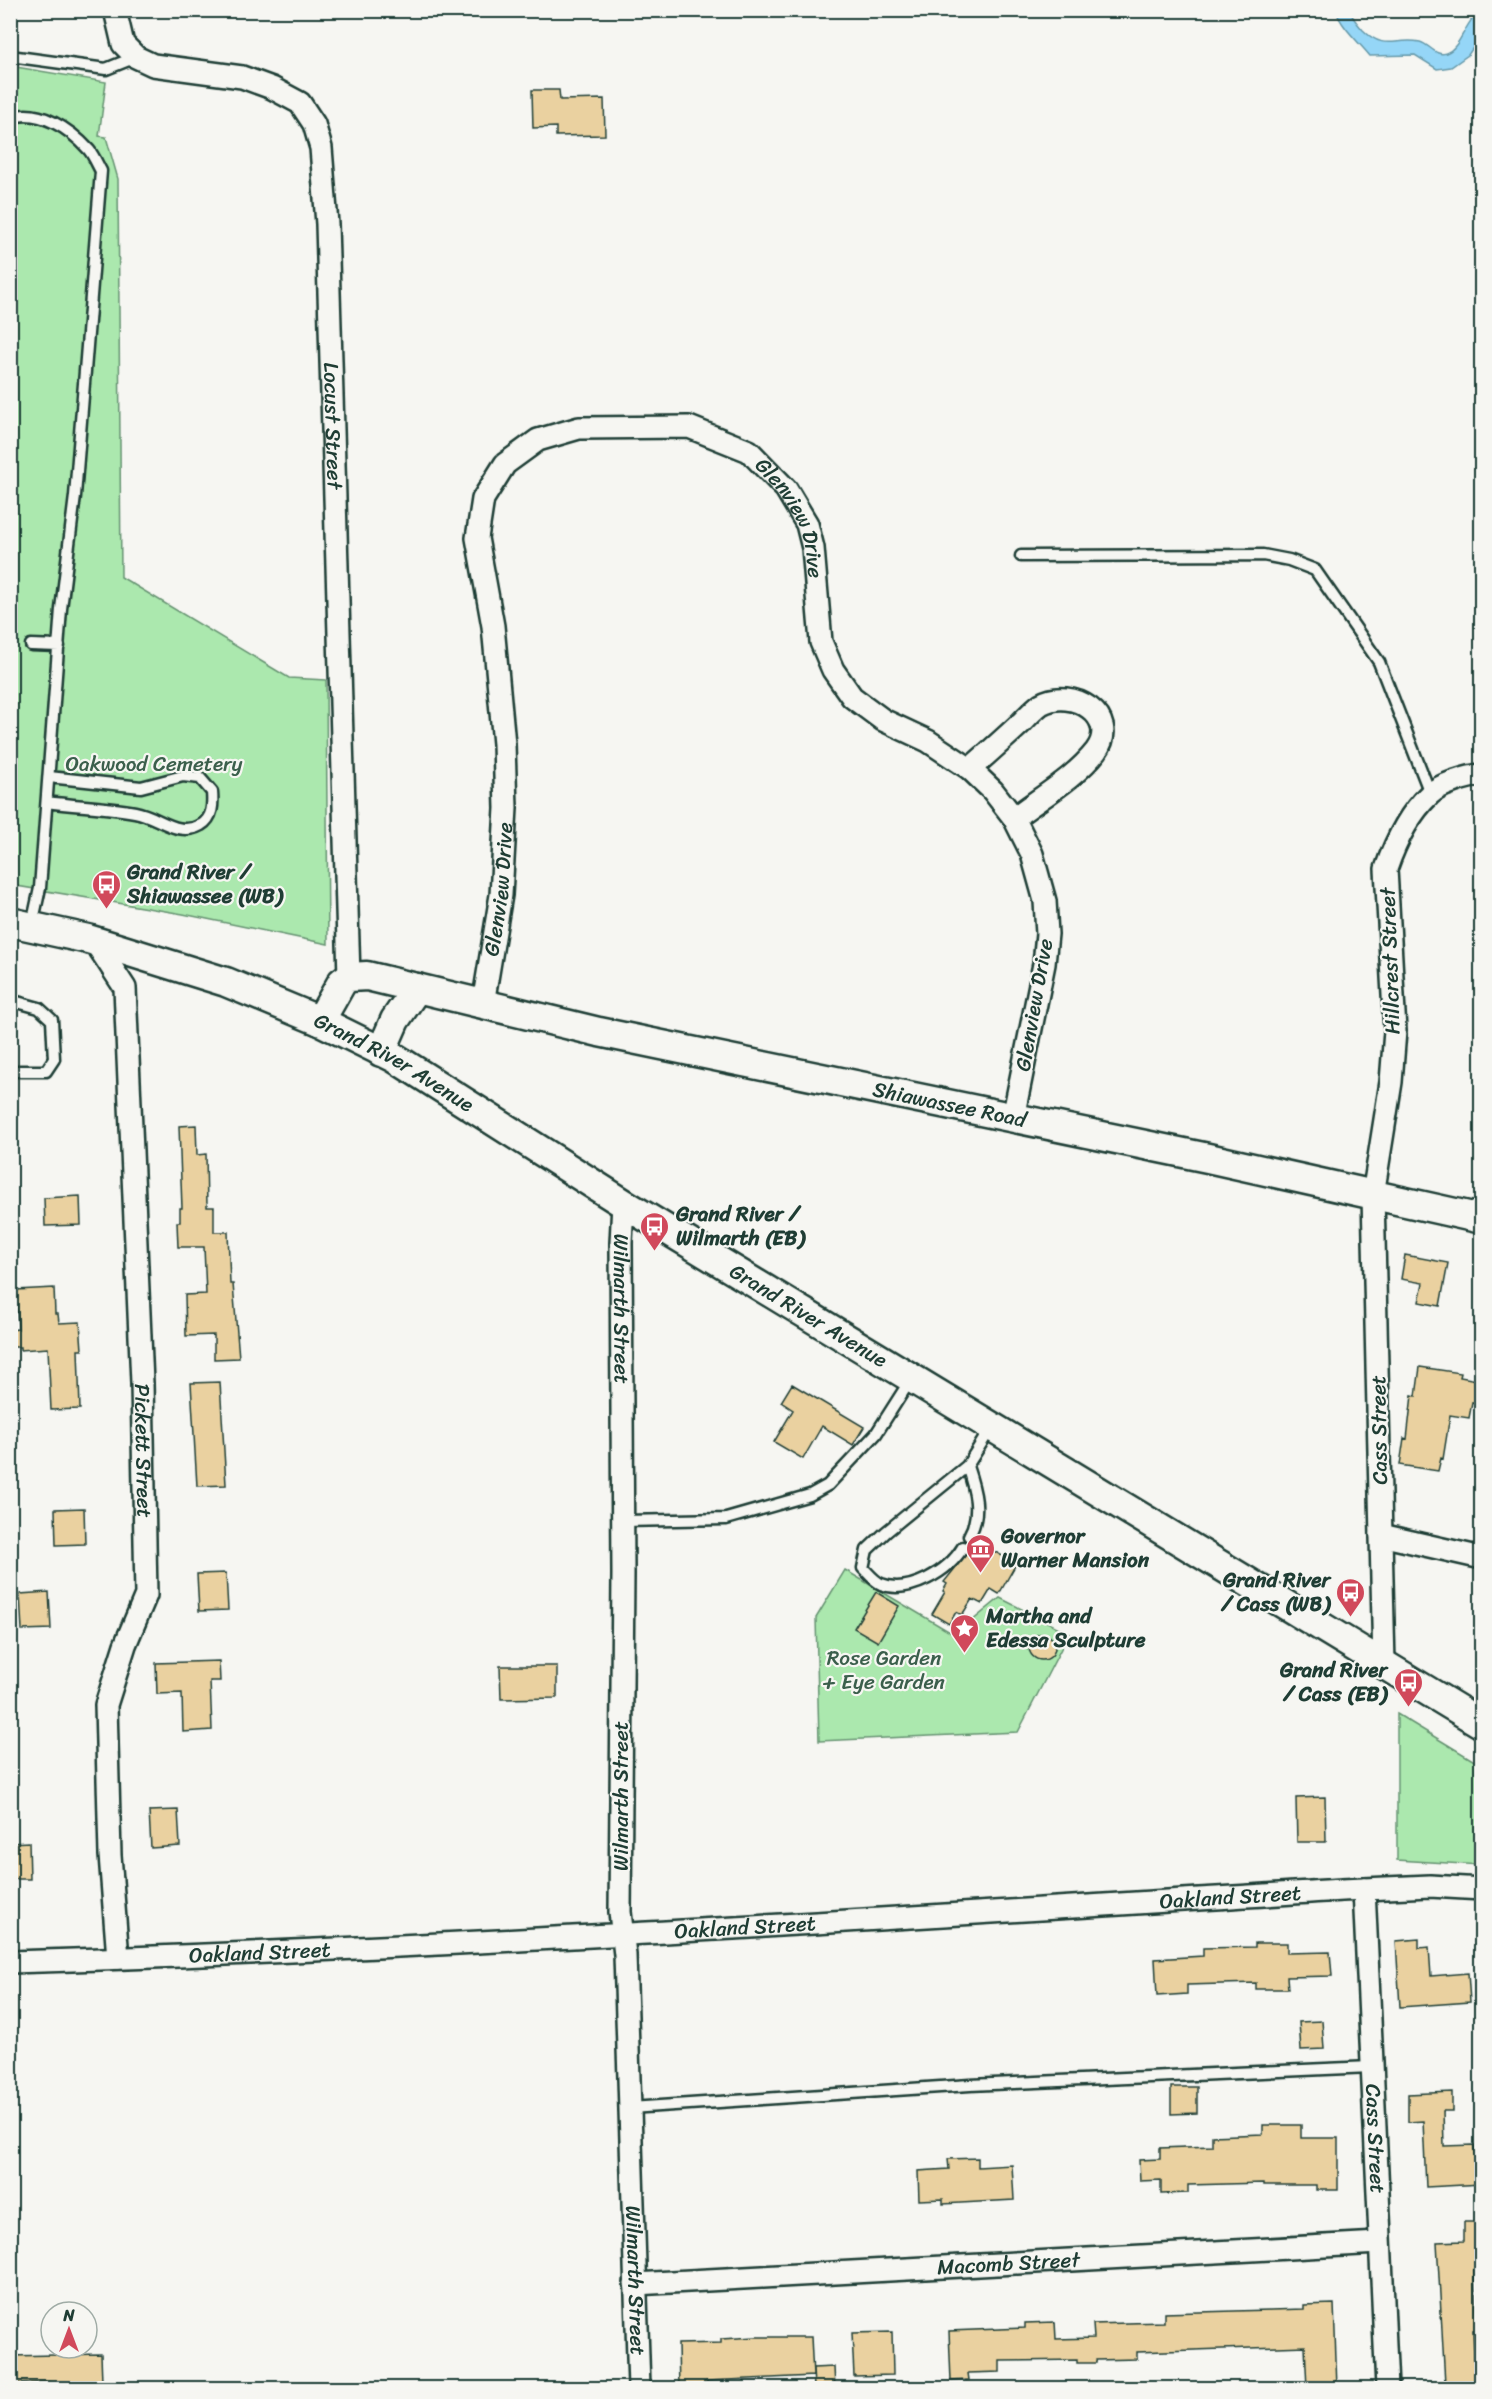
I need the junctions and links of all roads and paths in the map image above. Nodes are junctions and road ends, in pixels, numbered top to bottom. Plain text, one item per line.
1 (115, 10) edge
2 (10, 56) edge
3 (136, 57) junction
4 (10, 118) edge
5 (1021, 556) dead end
6 (31, 645) dead end
7 (59, 646) junction
8 (970, 770) junction
9 (1482, 775) edge
10 (49, 777) junction
11 (1430, 793) junction
12 (47, 802) junction
13 (1014, 818) junction
14 (21, 924) edge
15 (95, 942) junction
16 (349, 977) junction
17 (417, 988) junction
18 (10, 1000) edge
19 (483, 1004) junction
20 (320, 1021) junction
21 (381, 1052) junction
22 (10, 1071) edge
23 (1013, 1118) junction
24 (1373, 1195) junction
25 (622, 1203) junction
26 (1482, 1219) edge
27 (912, 1379) junction
28 (991, 1427) junction
29 (967, 1466) junction
30 (623, 1521) junction
31 (1381, 1535) junction
32 (969, 1536) dead end
33 (963, 1547) dead end
34 (1482, 1558) edge
35 (1384, 1665) junction
36 (1482, 1724) edge
37 (1364, 1889) junction
38 (1482, 1889) edge
39 (624, 1935) junction
40 (118, 1958) junction
41 (10, 1962) edge
42 (1371, 2067) junction
43 (630, 2108) junction
44 (1379, 2243) junction
45 (635, 2284) junction
46 (639, 2388) edge
47 (1387, 2388) edge

1 - 3 street
2 - 3 lane
3 - 16 street, Locust Street
4 - 7 lane
5 - 11 lane
6 - 7 lane
7 - 10 lane
8 - 13 street, Glenview Drive
8 - 13 street
8 - 19 street, Glenview Drive
9 - 11 street
10 - 12 lane
10 - 12 lane
11 - 24 street, Hillcrest Street
12 - 14 lane
13 - 23 street, Glenview Drive
14 - 15 main road, Grand River Avenue
15 - 20 main road, Grand River Avenue
15 - 40 street, Pickett Street
16 - 17 main road, Shiawassee Road
16 - 20 main road
17 - 19 main road, Shiawassee Road
17 - 21 main road
18 - 22 lane
19 - 23 main road, Shiawassee Road
20 - 21 main road, Grand River Avenue
21 - 25 main road, Grand River Avenue
23 - 24 main road, Shiawassee Road
24 - 26 main road, Shiawassee Road
24 - 31 street, Cass Street
25 - 27 main road, Grand River Avenue
25 - 30 street, Wilmarth Street
27 - 28 main road, Grand River Avenue
27 - 30 lane
28 - 29 lane
28 - 35 main road, Grand River Avenue
29 - 32 lane
29 - 33 lane
30 - 39 street, Wilmarth Street
31 - 34 street
31 - 35 street, Cass Street
35 - 36 main road, Grand River Avenue
37 - 38 street, Oakland Street
37 - 39 street, Oakland Street
37 - 42 street, Cass Street
39 - 40 street, Oakland Street
39 - 43 street, Wilmarth Street
40 - 41 street, Oakland Street
42 - 43 lane
42 - 44 street, Cass Street
43 - 45 street, Wilmarth Street
44 - 45 street, Macomb Street
44 - 47 street, Cass Street
45 - 46 street, Wilmarth Street

